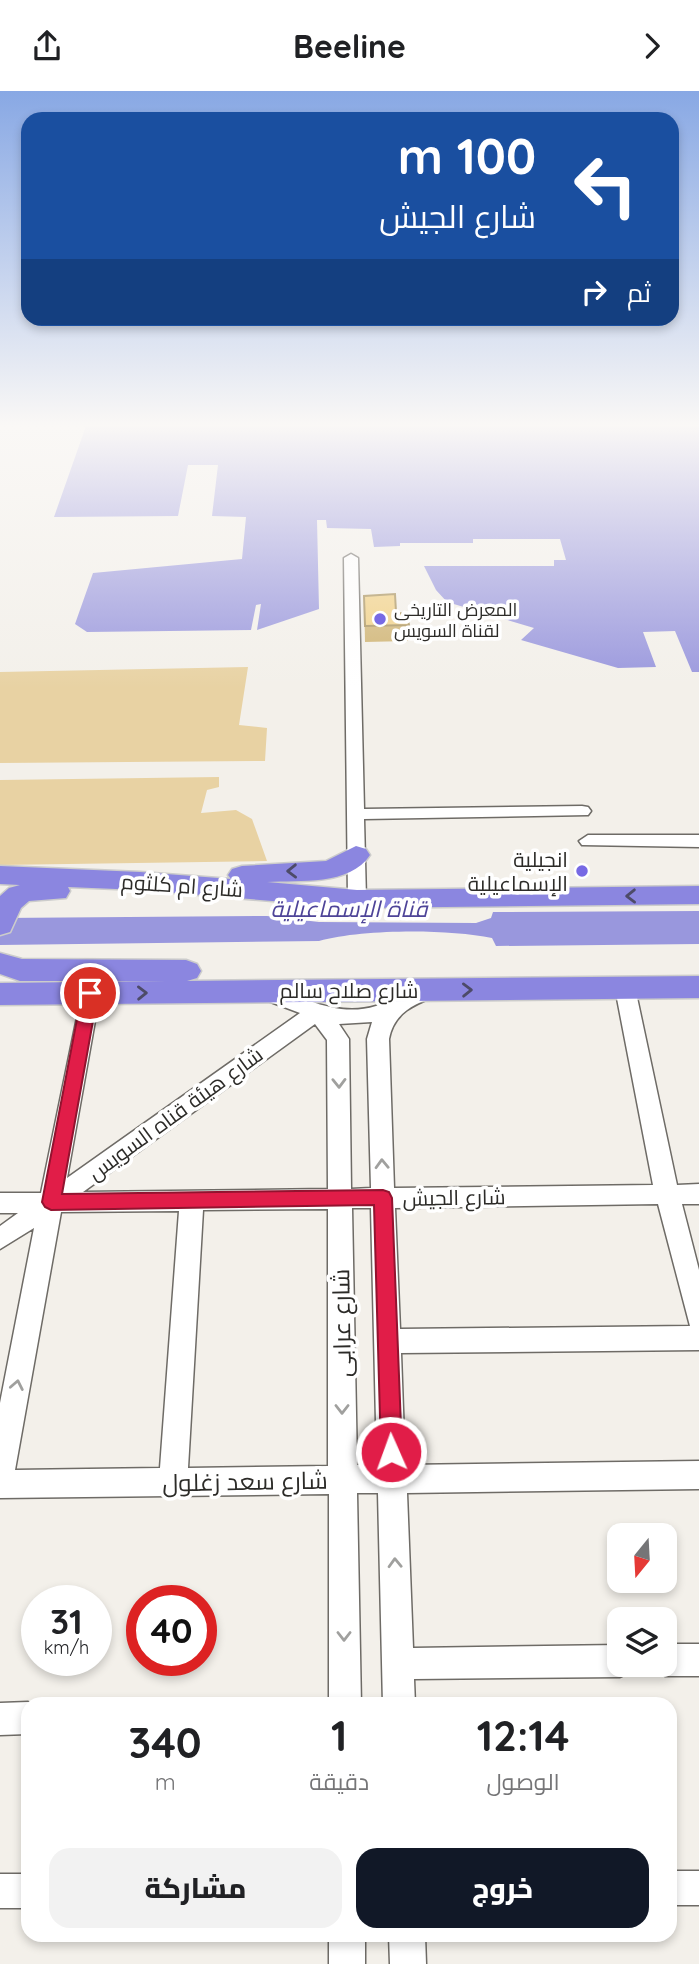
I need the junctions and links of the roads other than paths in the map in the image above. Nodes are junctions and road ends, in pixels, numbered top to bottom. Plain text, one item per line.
1 (351, 558) dead end
2 (582, 811) dead end
3 (355, 814) junction
4 (588, 841) dead end
5 (699, 841) edge
6 (356, 855) junction
7 (0, 875) edge
8 (205, 886) junction
9 (699, 895) edge
10 (357, 899) junction
11 (3, 915) edge
12 (0, 963) edge
13 (699, 987) edge
14 (625, 988) junction
15 (258, 991) junction
16 (90, 993) junction
17 (0, 994) edge
18 (409, 996) junction
19 (316, 1012) junction
20 (378, 1035) junction
21 (338, 1039) junction
22 (699, 1193) edge
23 (667, 1194) junction
24 (340, 1198) junction
25 (383, 1198) junction
26 (192, 1200) junction
27 (51, 1202) junction
28 (0, 1203) edge
29 (0, 1239) edge
30 (699, 1318) edge
31 (699, 1338) edge
32 (387, 1341) junction
33 (699, 1475) edge
34 (0, 1476) edge
35 (392, 1479) junction
36 (342, 1481) junction
37 (173, 1482) junction
38 (0, 1484) edge
39 (677, 1660) edge
40 (699, 1660) edge
41 (607, 1661) edge
42 (398, 1664) junction
43 (345, 1697) edge
44 (399, 1697) edge
45 (21, 1718) edge
46 (0, 1719) edge
47 (677, 1888) edge
48 (699, 1888) edge
49 (21, 1891) edge
50 (0, 1892) edge
51 (347, 1942) edge
52 (407, 1942) edge
53 (347, 1964) edge
54 (408, 1964) edge

1 - 3 street
2 - 3 street
3 - 6 street
4 - 5 street
6 -> 8 highway
6 - 10 street
7 - 8 highway, شارع ام كلثوم
8 - 10 highway, شارع ام كلثوم
8 - 11 highway
9 -> 10 highway, شارع ام كلثوم
12 - 18 highway
13 - 14 highway, شارع صلاح سالم
18 -> 14 highway, شارع صلاح سالم
14 - 23 street
16 -> 15 highway, شارع صلاح سالم
15 - 18 highway, شارع صلاح سالم
15 - 19 street
16 - 17 highway, شارع صلاح سالم
16 - 27 street
18 - 19 street
18 - 20 street
19 - 21 street
19 - 27 street, شارع هيئة قناه السويس
20 - 21 street
25 -> 20 street, شارع عرابى
21 -> 24 street, شارع عرابى
22 - 23 street, شارع الجيش
23 - 25 street, شارع الجيش
23 - 30 street
24 - 25 street, شارع الجيش
24 - 26 street, شارع الجيش
24 -> 36 street, شارع عرابى
25 - 32 street, شارع عرابى
26 - 27 street, شارع الجيش
26 - 37 street
27 - 28 street, شارع الجيش
27 - 29 street, شارع هيئة قناه السويس
34 -> 27 street
31 - 32 street
32 - 35 street, شارع عرابى
33 - 35 street, شارع سعد زغلول
35 - 36 street, شارع سعد زغلول
42 -> 35 street, شارع عرابى
36 - 37 street, شارع سعد زغلول
36 -> 43 street, شارع عرابى
37 - 38 street, شارع سعد زغلول
39 - 40 street
41 - 42 street
42 - 44 street, شارع عرابى
45 - 46 street
47 - 48 street
49 - 50 street
51 - 53 street
52 - 54 street

